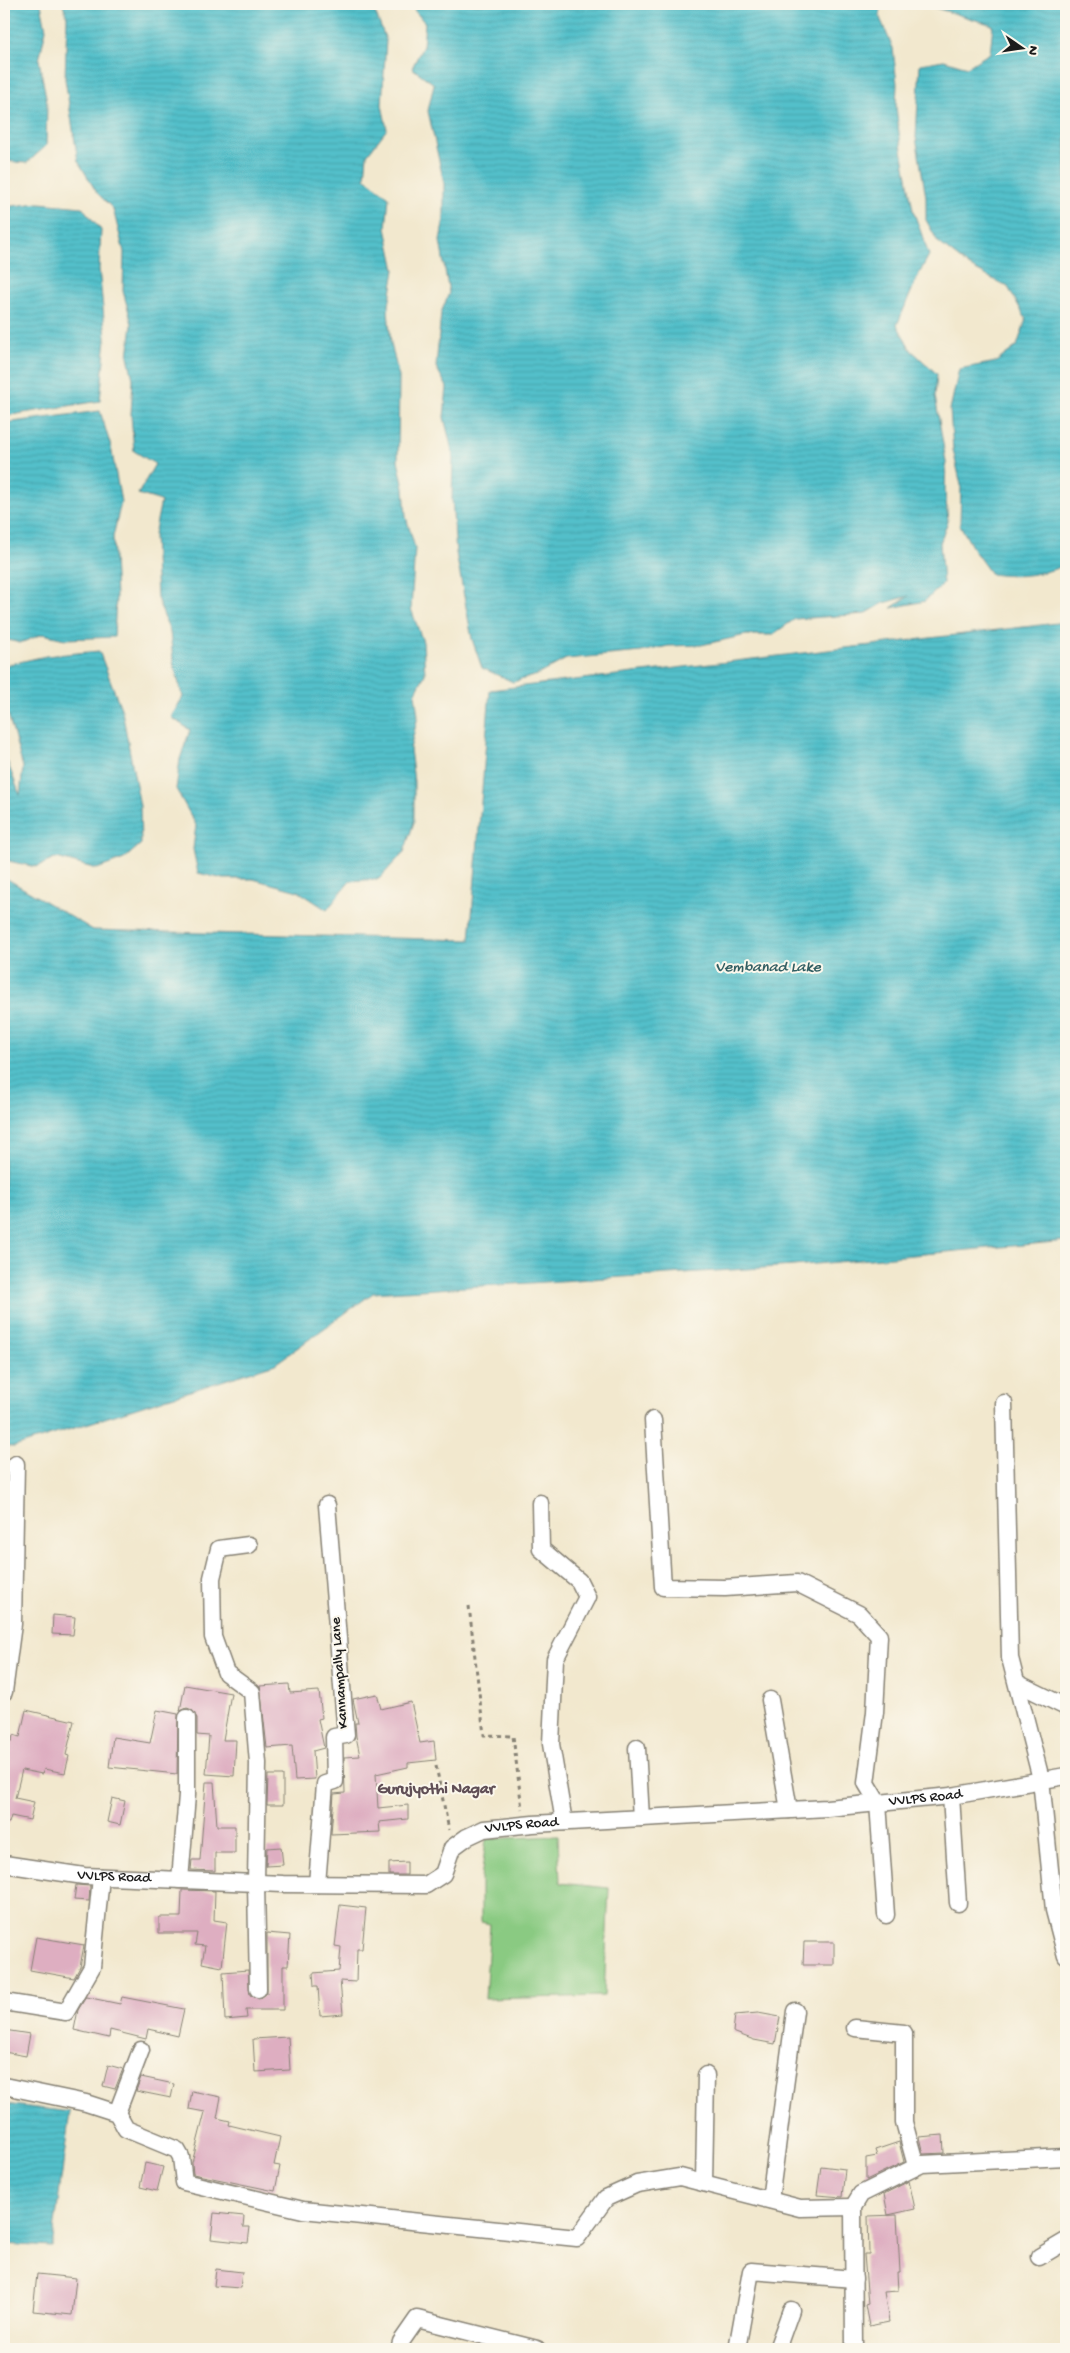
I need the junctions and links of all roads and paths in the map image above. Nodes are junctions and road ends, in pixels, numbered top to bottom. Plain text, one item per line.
1 (1004, 1403) dead end
2 (654, 1420) dead end
3 (16, 1464) dead end
4 (540, 1503) dead end
5 (327, 1505) dead end
6 (249, 1545) dead end
7 (469, 1606) dead end
8 (1017, 1683) junction
9 (4, 1692) edge
10 (770, 1700) dead end
11 (1066, 1707) edge
12 (187, 1718) dead end
13 (637, 1748) dead end
14 (436, 1766) dead end
15 (1066, 1776) edge
16 (1041, 1779) junction
17 (952, 1796) junction
18 (878, 1803) junction
19 (788, 1810) junction
20 (641, 1818) junction
21 (564, 1822) junction
22 (524, 1824) junction
23 (452, 1848) junction
24 (4, 1864) edge
25 (101, 1877) junction
26 (180, 1880) junction
27 (256, 1883) junction
28 (317, 1884) junction
29 (958, 1903) dead end
30 (886, 1915) dead end
31 (1066, 1956) edge
32 (258, 1989) dead end
33 (4, 2002) edge
34 (794, 2011) dead end
35 (855, 2028) dead end
36 (141, 2050) dead end
37 (706, 2075) dead end
38 (4, 2086) edge
39 (117, 2113) junction
40 (1066, 2157) edge
41 (916, 2166) junction
42 (704, 2183) junction
43 (770, 2200) junction
44 (853, 2207) junction
45 (1066, 2241) edge
46 (1039, 2257) dead end
47 (854, 2280) junction
48 (791, 2310) dead end
49 (400, 2349) edge
50 (537, 2349) edge
51 (737, 2349) edge
52 (777, 2349) edge
53 (854, 2349) edge

1 - 8 street
2 - 18 street
3 - 9 street
4 - 21 street
5 - 28 street, Kannampally Lane
6 - 27 street
7 - 22 path
8 - 11 street
8 - 16 street
10 - 19 street
12 - 26 street
13 - 20 street
14 - 23 path
15 - 16 street, VVLPS Road
16 - 17 street, VVLPS Road
16 - 31 street
17 - 18 street, VVLPS Road
17 - 29 street
18 - 19 street, VVLPS Road
18 - 30 street
19 - 20 street, VVLPS Road
20 - 21 street, VVLPS Road
21 - 22 street, VVLPS Road
22 - 23 street, VVLPS Road
23 - 28 street, VVLPS Road
24 - 25 street, VVLPS Road
25 - 26 street, VVLPS Road
25 - 33 street
26 - 27 street, VVLPS Road
27 - 28 street, VVLPS Road
27 - 32 street
34 - 43 street
35 - 41 street
36 - 39 street
37 - 42 street
38 - 39 street
39 - 42 street
40 - 41 street
41 - 44 street
42 - 43 street
43 - 44 street
44 - 47 street
45 - 46 street
47 - 51 street
47 - 53 street
48 - 52 street
49 - 50 street

